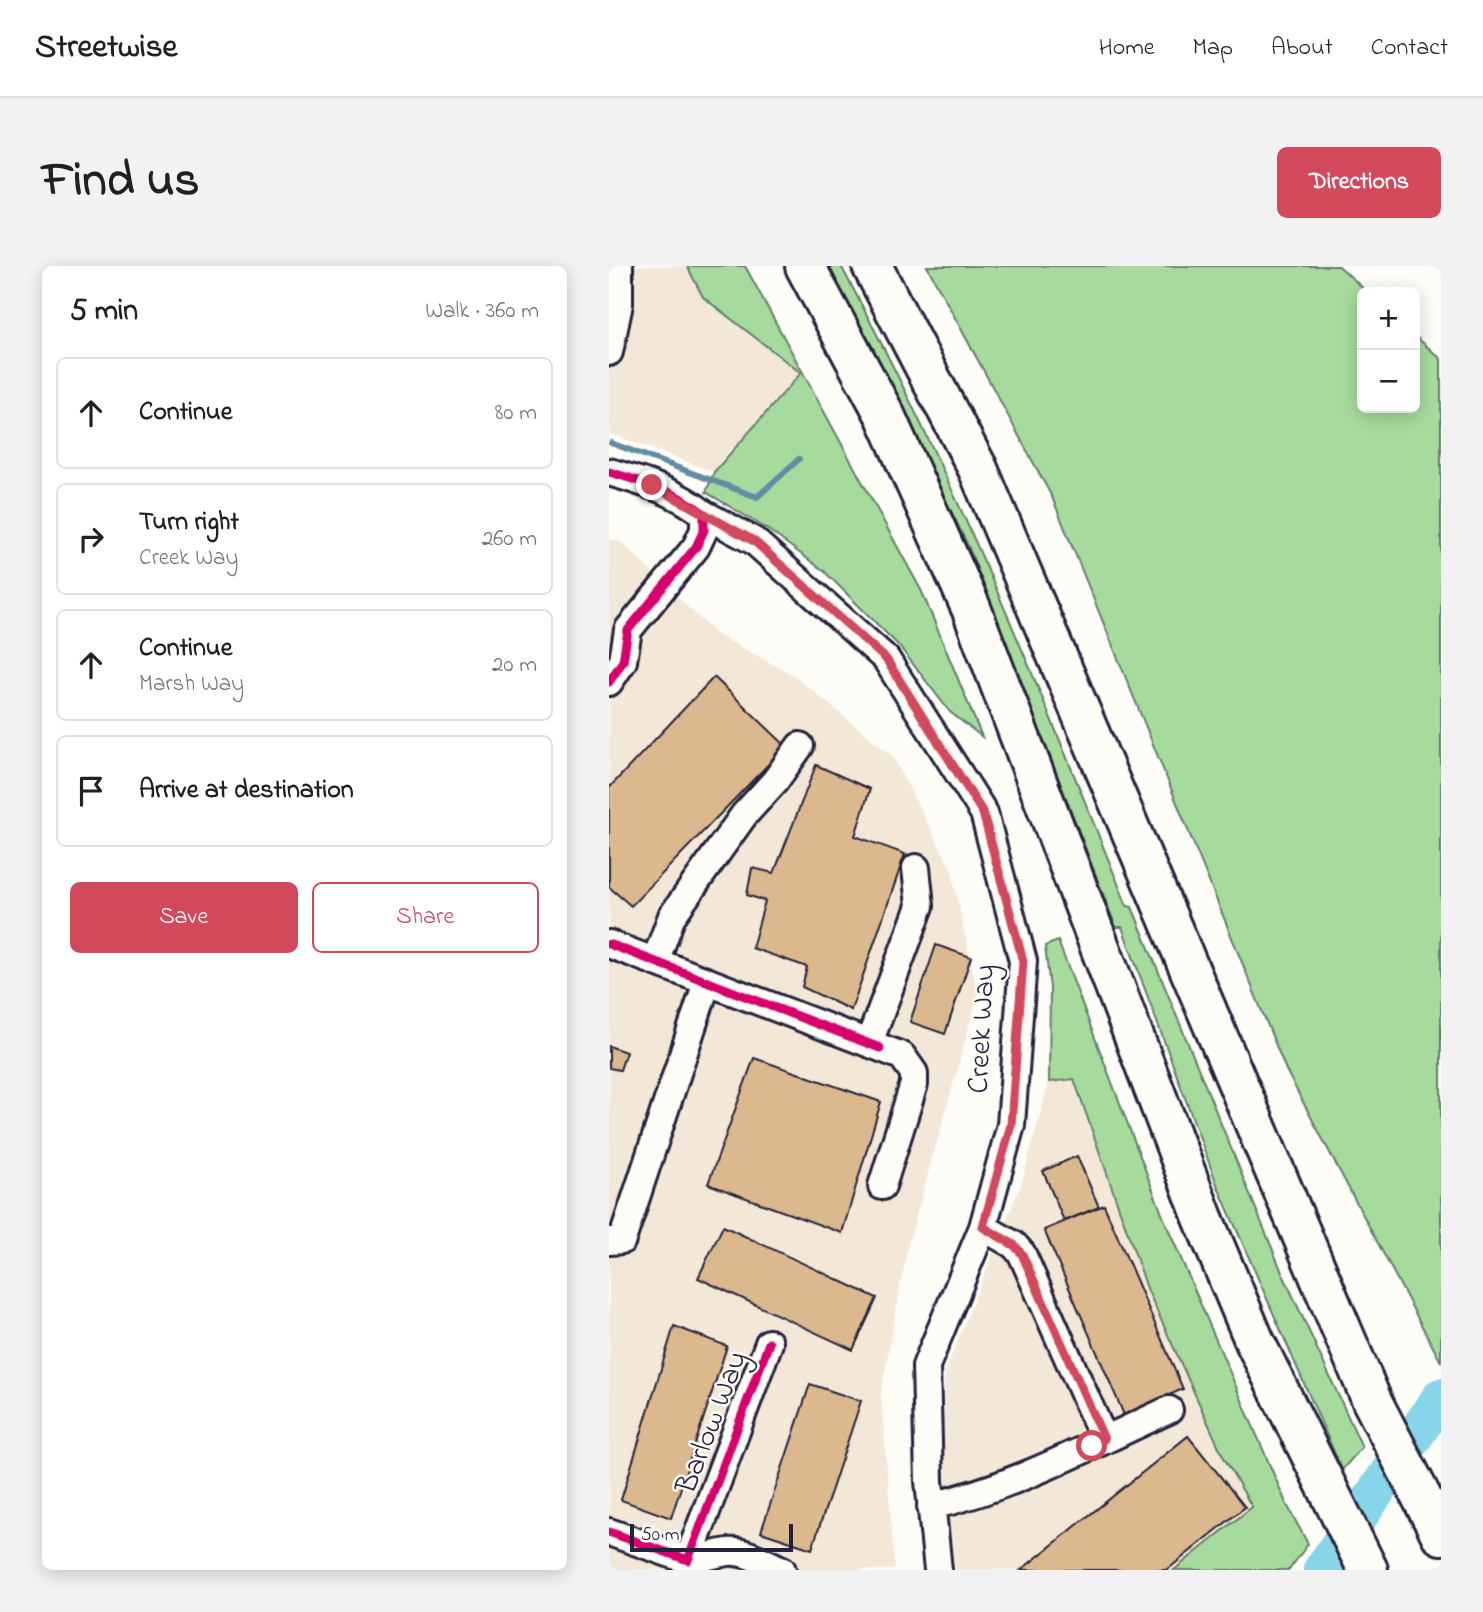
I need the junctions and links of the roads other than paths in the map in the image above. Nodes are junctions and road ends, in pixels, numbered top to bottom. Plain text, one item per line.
1 (619, 266) edge
2 (805, 266) edge
3 (872, 266) edge
4 (609, 352) edge
5 (609, 472) edge
6 (704, 514) junction
7 (619, 634) edge
8 (609, 682) edge
9 (800, 746) dead end
10 (916, 868) dead end
11 (609, 944) edge
12 (655, 962) junction
13 (707, 982) junction
14 (875, 1046) junction
15 (882, 1186) dead end
16 (983, 1227) junction
17 (609, 1241) edge
18 (769, 1343) dead end
19 (1169, 1410) dead end
20 (1104, 1439) junction
21 (931, 1506) junction
22 (609, 1532) edge
23 (1441, 1535) edge
24 (688, 1560) junction
25 (782, 1570) edge
26 (938, 1570) edge
27 (1368, 1570) edge

1 - 4 street
2 - 27 highway
3 - 23 highway
5 - 6 street, Creek Way
6 - 7 street
6 - 16 street, Creek Way
7 - 8 street
9 - 12 street
10 - 14 street
11 - 12 street
12 - 13 street
13 - 14 street
13 - 17 street
14 - 15 street
16 - 20 street
16 - 21 street, Creek Way
18 - 24 street, Barlow Way
19 - 20 street
20 - 21 street
21 - 26 street, Creek Way
22 - 24 street
24 - 25 street

